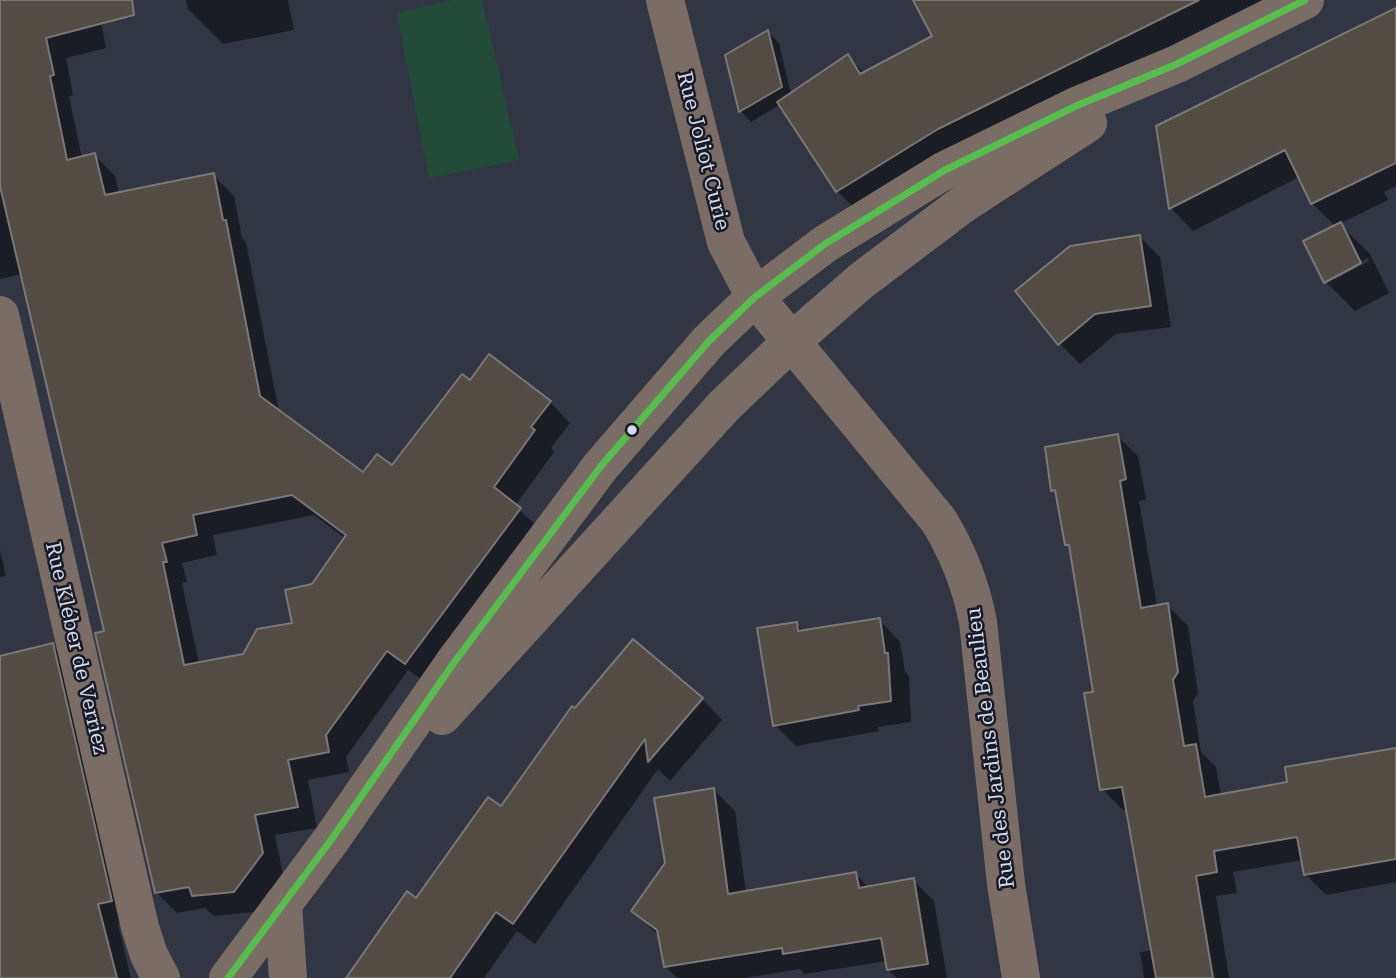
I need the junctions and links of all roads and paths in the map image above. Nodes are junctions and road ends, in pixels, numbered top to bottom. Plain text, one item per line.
1 (665, 0) edge
2 (1305, 0) edge
3 (1177, 64) junction
4 (755, 297) junction
5 (0, 315) edge
6 (791, 342) junction
7 (331, 840) junction
8 (284, 904) junction
9 (161, 978) edge
10 (228, 978) edge
11 (288, 978) edge
12 (1021, 978) edge

1 - 4 street, Rue Joliot Curie
2 - 3 street
3 - 4 street
3 - 6 street
4 - 6 street, Rue des Jardins de Beaulieu
4 - 7 street
5 - 9 street, Rue Kléber de Verriez
6 - 7 street
6 - 12 street, Rue des Jardins de Beaulieu
7 - 8 street
8 - 10 street
8 - 11 street

